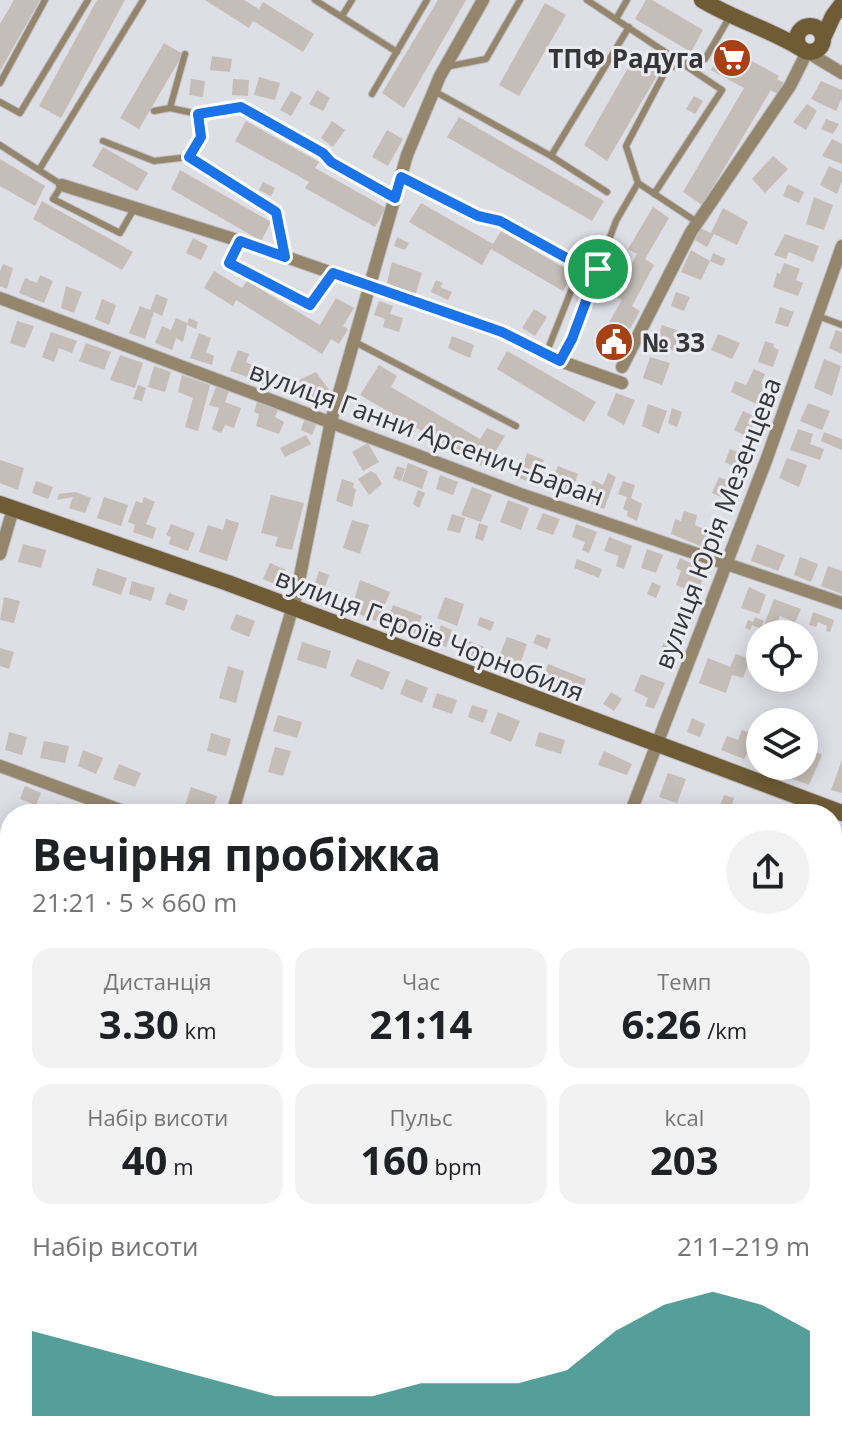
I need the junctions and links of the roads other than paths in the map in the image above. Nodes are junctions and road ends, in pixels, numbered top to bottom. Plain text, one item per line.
1 (45, 0) edge
2 (88, 0) edge
3 (143, 0) edge
4 (315, 0) edge
5 (352, 0) edge
6 (427, 0) edge
7 (483, 0) edge
8 (520, 0) edge
9 (587, 0) edge
10 (627, 0) edge
11 (717, 6) edge
12 (837, 10) edge
13 (342, 16) junction
14 (616, 19) junction
15 (629, 27) junction
16 (771, 31) junction
17 (815, 33) junction
18 (804, 50) junction
19 (397, 52) junction
20 (185, 54) dead end
21 (683, 63) junction
22 (445, 67) junction
23 (837, 69) edge
24 (0, 83) edge
25 (434, 91) junction
26 (372, 94) dead end
27 (0, 102) edge
28 (170, 108) junction
29 (154, 111) dead end
30 (198, 114) junction
31 (103, 141) dead end
32 (0, 145) edge
33 (551, 156) junction
34 (189, 157) junction
35 (39, 170) junction
36 (401, 177) junction
37 (638, 183) junction
38 (62, 185) junction
39 (607, 192) dead end
40 (654, 194) junction
41 (395, 198) junction
42 (135, 207) junction
43 (697, 222) junction
44 (240, 241) junction
45 (842, 246) edge
46 (285, 257) junction
47 (581, 266) junction
48 (598, 269) junction
49 (333, 273) junction
50 (368, 286) junction
51 (0, 298) edge
52 (818, 316) junction
53 (842, 325) edge
54 (353, 341) junction
55 (546, 354) junction
56 (560, 361) junction
57 (622, 367) dead end
58 (622, 383) dead end
59 (331, 421) junction
60 (516, 426) dead end
61 (6, 506) edge
62 (0, 554) edge
63 (727, 563) junction
64 (842, 603) edge
65 (292, 608) junction
66 (657, 744) junction
67 (0, 766) edge
68 (104, 804) edge
69 (235, 804) edge
70 (634, 804) edge
71 (818, 804) edge

1 - 24 lane
2 - 27 lane
3 - 35 lane
4 - 13 lane
5 - 13 lane
6 - 19 lane
7 - 22 street
8 - 22 lane
9 - 14 lane
10 - 14 lane
11 - 16 main road
11 - 21 lane
12 - 17 main road
13 - 19 lane
14 - 15 lane
15 - 21 lane
15 - 33 lane
16 - 17 main road
16 - 18 main road
17 - 18 main road
17 - 18 main road
17 - 23 street
18 - 23 street
18 - 43 street
19 - 26 lane
20 - 28 lane
21 - 37 lane
21 - 40 lane
22 - 25 street
25 - 33 lane
25 - 36 street
28 - 29 lane
28 - 30 lane
30 - 34 lane
30 - 41 lane
31 - 34 lane
32 - 35 lane
33 - 39 lane
34 - 46 lane
35 - 38 lane
36 - 41 street
36 - 47 lane
37 - 40 lane
37 - 48 lane
38 - 42 street
38 - 42 lane
40 - 43 lane
41 - 50 street
42 - 44 street
43 - 57 street
44 - 46 street
44 - 49 lane
45 - 52 street, вулиця Юрія Мезенцева
46 - 49 street
47 - 48 lane
47 - 55 lane
48 - 56 lane
49 - 50 street
50 - 54 street
50 - 55 street
51 - 59 street, вулиця Ганни Арсенич-Баран
52 - 53 lane
52 - 63 street, вулиця Юрія Мезенцева
54 - 59 street
54 - 60 lane
55 - 56 street
56 - 58 street
59 - 63 street, вулиця Ганни Арсенич-Баран
59 - 65 street
61 - 62 street
61 - 65 main road, вулиця Героїв Чорнобиля
63 - 64 street, вулиця Ганни Арсенич-Баран
63 - 66 street, вулиця Юрія Мезенцева
65 - 66 main road, вулиця Героїв Чорнобиля
65 - 69 street
66 - 70 street, вулиця Юрія Мезенцева
66 - 71 main road, вулиця Героїв Чорнобиля
67 - 68 street

